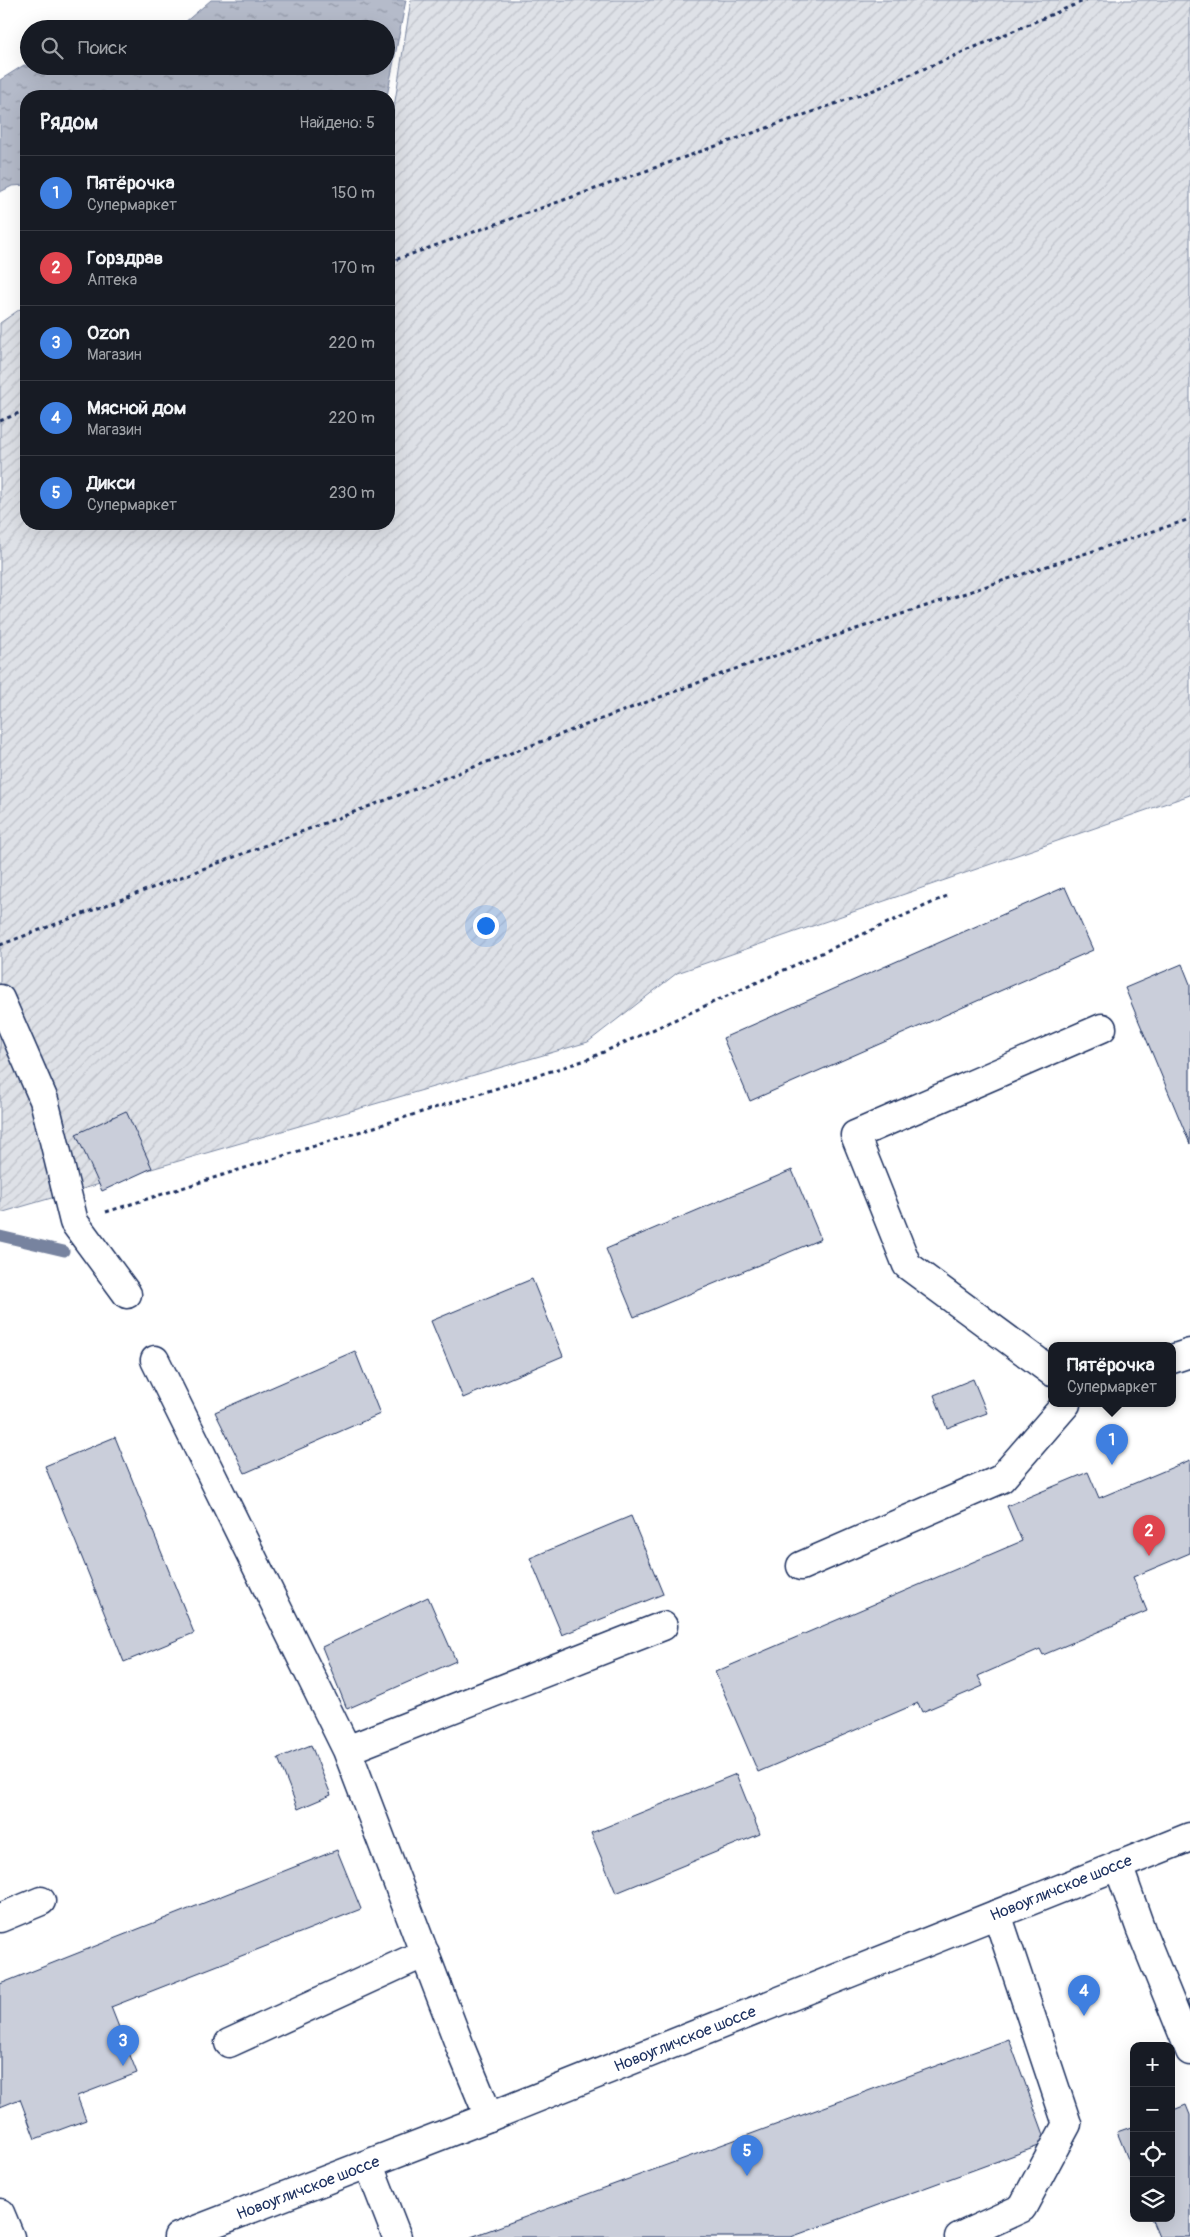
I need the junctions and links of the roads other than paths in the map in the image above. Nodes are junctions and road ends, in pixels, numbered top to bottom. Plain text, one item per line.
1 (0, 999) edge
2 (1102, 1028) dead end
3 (127, 1294) dead end
4 (1190, 1353) edge
5 (1176, 1358) edge
6 (155, 1360) dead end
7 (1048, 1369) edge
8 (1063, 1407) edge
9 (801, 1566) dead end
10 (663, 1626) dead end
11 (347, 1750) junction
12 (1190, 1837) edge
13 (1118, 1865) junction
14 (41, 1901) dead end
15 (997, 1914) junction
16 (0, 1918) edge
17 (425, 1953) junction
18 (229, 2043) dead end
19 (1190, 2051) edge
20 (490, 2117) junction
21 (370, 2165) junction
22 (0, 2213) edge
23 (10, 2237) edge
24 (178, 2237) edge
25 (397, 2237) edge
26 (959, 2237) edge

1 - 3 main road
2 - 7 main road
4 - 5 main road
6 - 11 main road
8 - 9 main road
10 - 11 main road
11 - 17 main road
12 - 13 main road, Новоугличское шоссе
13 - 15 main road, Новоугличское шоссе
13 - 19 main road
14 - 16 main road
15 - 20 main road, Новоугличское шоссе
15 - 26 main road
17 - 18 main road
17 - 20 main road
20 - 21 main road, Новоугличское шоссе
21 - 24 main road, Новоугличское шоссе
21 - 25 main road
22 - 23 main road

